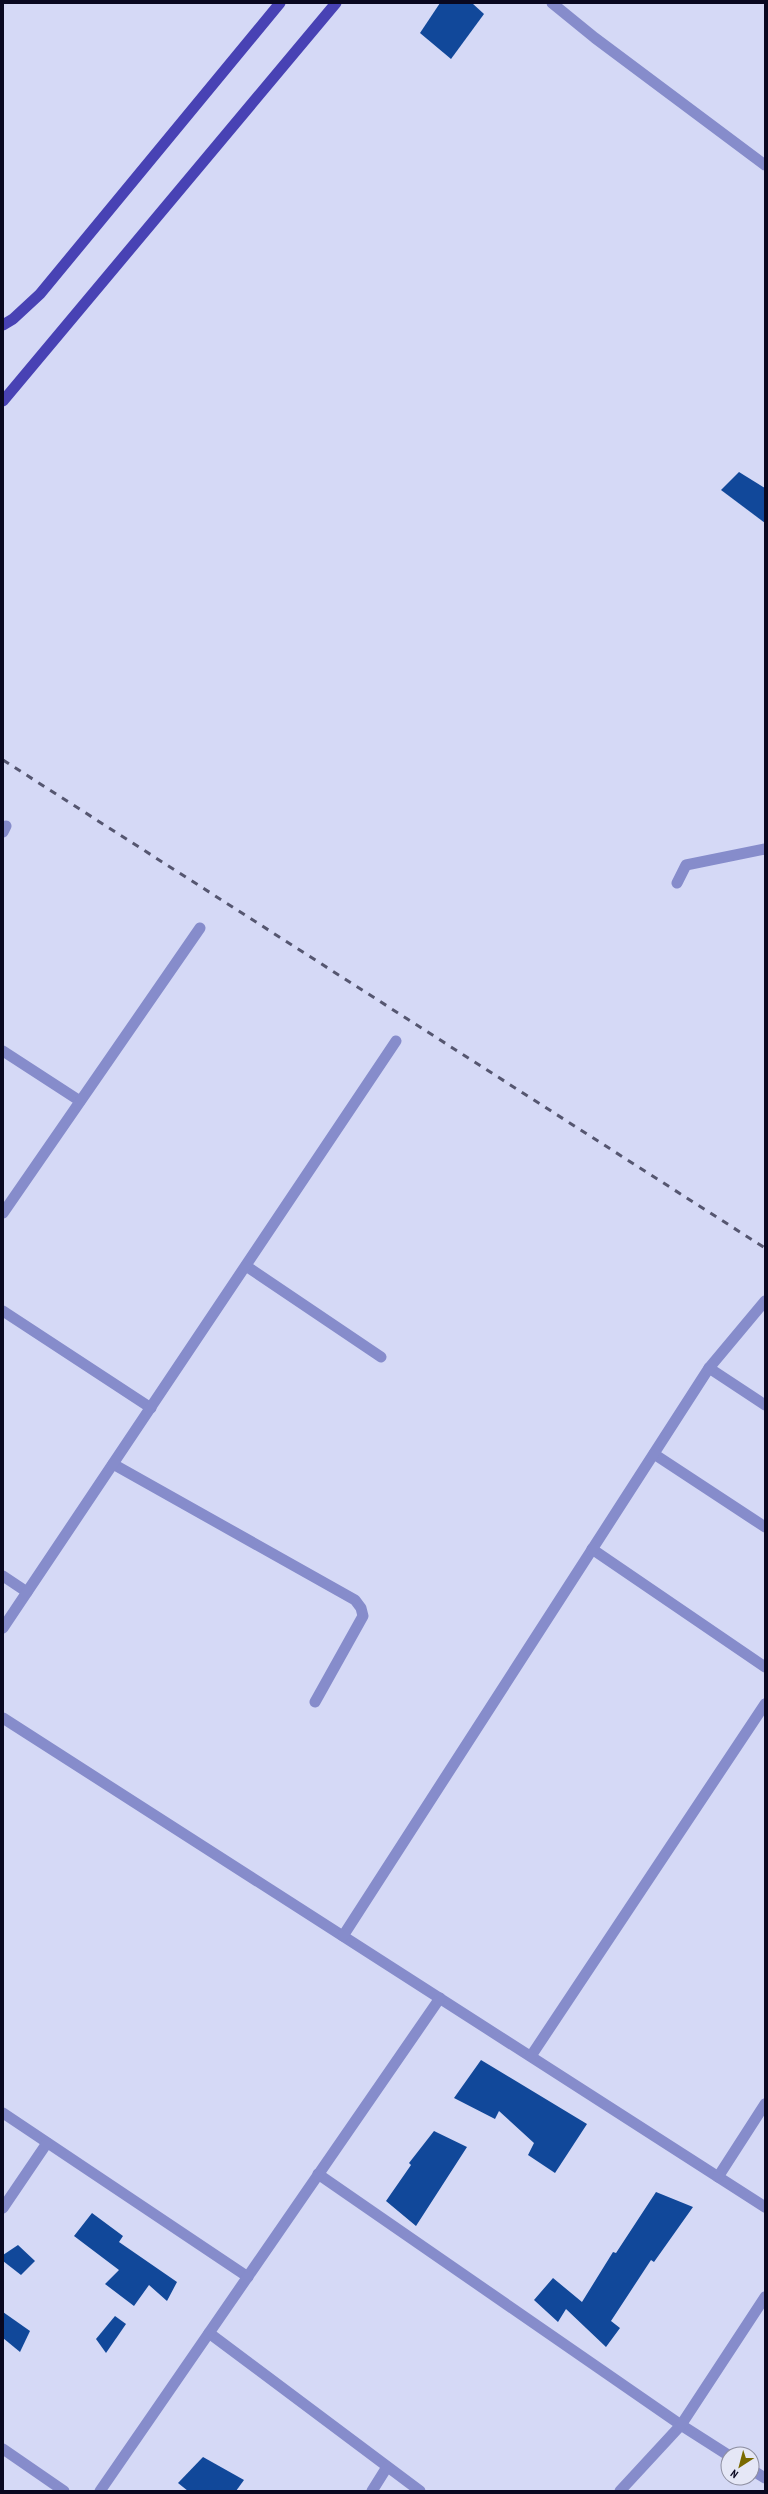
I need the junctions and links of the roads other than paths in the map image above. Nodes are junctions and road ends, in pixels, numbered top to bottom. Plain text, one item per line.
1 (280, 3) edge
2 (336, 3) edge
3 (552, 3) edge
4 (765, 165) edge
5 (3, 325) edge
6 (3, 401) edge
7 (765, 849) edge
8 (677, 883) dead end
9 (200, 928) dead end
10 (396, 1041) dead end
11 (3, 1051) edge
12 (80, 1101) junction
13 (3, 1213) edge
14 (246, 1266) junction
15 (765, 1301) edge
16 (3, 1311) edge
17 (381, 1357) dead end
18 (709, 1368) junction
19 (765, 1405) edge
20 (151, 1408) junction
21 (654, 1454) junction
22 (113, 1464) junction
23 (765, 1527) edge
24 (592, 1549) junction
25 (3, 1576) edge
26 (27, 1592) junction
27 (3, 1628) edge
28 (765, 1667) edge
29 (315, 1702) dead end
30 (765, 1704) edge
31 (3, 1718) edge
32 (343, 1936) junction
33 (440, 1998) junction
34 (531, 2056) junction
35 (765, 2104) edge
36 (3, 2113) edge
37 (47, 2143) junction
38 (318, 2174) junction
39 (718, 2177) junction
40 (765, 2207) edge
41 (3, 2208) edge
42 (248, 2277) junction
43 (765, 2297) edge
44 (209, 2333) junction
45 (681, 2425) junction
46 (3, 2449) edge
47 (720, 2450) edge
48 (387, 2466) junction
49 (64, 2491) edge
50 (100, 2491) edge
51 (372, 2491) edge
52 (420, 2491) edge
53 (620, 2491) edge

1 - 5 main road
2 - 6 main road
3 - 4 street
7 - 8 street
9 - 12 street
10 - 14 street
11 - 12 street
12 - 13 street
14 - 17 street
14 - 20 street
15 - 18 street
16 - 20 street
18 - 19 street
18 - 21 street
20 - 22 street
21 - 23 street
21 - 24 street
22 - 26 street
22 - 29 street
24 - 28 street
24 - 32 street
25 - 26 street
26 - 27 street
30 - 34 street
31 - 32 street
32 - 33 street
33 - 34 street
33 - 38 street
34 - 39 street
35 - 39 street
36 - 37 street
37 - 41 street
37 - 42 street
38 - 42 street
38 - 45 street
39 - 40 street
42 - 44 street
43 - 45 street
44 - 48 street
44 - 50 street
45 - 47 street
45 - 53 street
46 - 49 street
48 - 51 street
48 - 52 street

